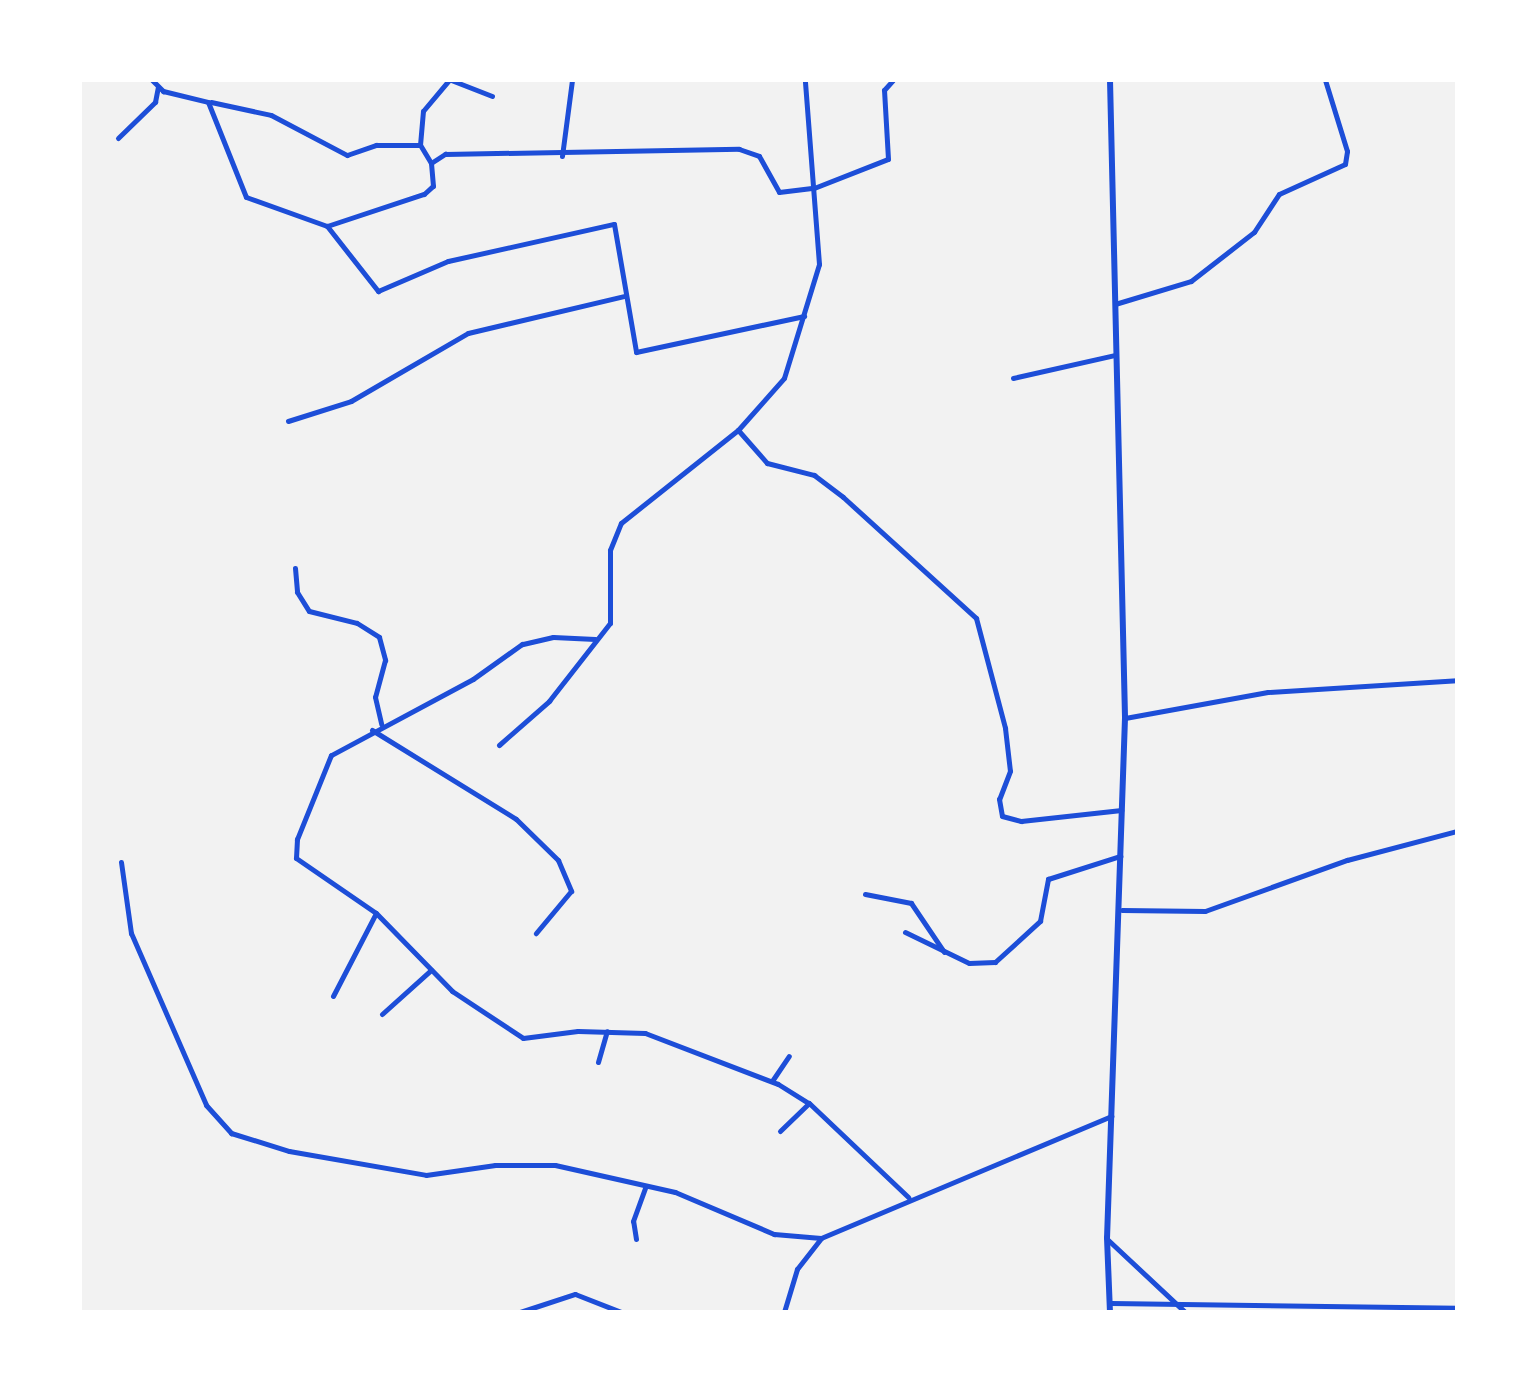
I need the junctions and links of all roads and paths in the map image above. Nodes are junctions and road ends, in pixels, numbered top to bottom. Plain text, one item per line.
1 (152, 80) edge
2 (450, 80) edge
3 (572, 80) edge
4 (805, 80) edge
5 (893, 80) edge
6 (1110, 80) edge
7 (1324, 80) edge
8 (158, 87) junction
9 (492, 96) dead end
10 (208, 102) junction
11 (118, 138) dead end
12 (420, 145) junction
13 (562, 156) junction
14 (431, 162) junction
15 (814, 188) junction
16 (327, 226) junction
17 (624, 296) junction
18 (1115, 304) junction
19 (804, 316) junction
20 (1116, 355) junction
21 (1013, 378) dead end
22 (288, 421) dead end
23 (738, 430) junction
24 (295, 568) dead end
25 (596, 639) junction
26 (1457, 680) edge
27 (1125, 718) junction
28 (381, 724) junction
29 (372, 730) junction
30 (499, 745) dead end
31 (1123, 809) junction
32 (1457, 831) edge
33 (1120, 856) junction
34 (121, 862) dead end
35 (865, 894) dead end
36 (1122, 910) junction
37 (376, 912) junction
38 (904, 932) dead end
39 (536, 933) dead end
40 (944, 952) junction
41 (431, 970) junction
42 (333, 996) dead end
43 (382, 1014) dead end
44 (607, 1030) junction
45 (789, 1056) dead end
46 (598, 1062) dead end
47 (772, 1081) junction
48 (808, 1102) junction
49 (1110, 1116) junction
50 (780, 1132) dead end
51 (645, 1188) junction
52 (908, 1197) junction
53 (820, 1238) junction
54 (1106, 1238) junction
55 (636, 1240) dead end
56 (1178, 1304) junction
57 (1110, 1307) edge
58 (1457, 1308) edge
59 (520, 1312) edge
60 (621, 1312) edge
61 (784, 1312) edge
62 (1185, 1312) edge

1 - 8 street
2 - 9 street
2 - 12 street
3 - 13 street
4 - 15 street
5 - 15 street
6 - 18 street
7 - 18 street
8 - 10 street
8 - 11 street
10 - 12 street
10 - 16 street
12 - 14 street
13 - 14 street
13 - 15 street
14 - 16 street
15 - 19 street
16 - 17 street
17 - 19 street
17 - 22 street
18 - 20 street
19 - 23 street
20 - 21 street
20 - 27 street
23 - 25 street
23 - 31 street
24 - 28 street
25 - 28 street
25 - 30 street
26 - 27 street
27 - 31 street
28 - 29 street
29 - 37 street
29 - 39 street
31 - 33 street
32 - 36 street
33 - 36 street
33 - 40 street
34 - 51 street
35 - 40 street
36 - 49 street
37 - 41 street
37 - 42 street
38 - 40 street
41 - 43 street
41 - 44 street
44 - 46 street
44 - 47 street
45 - 47 street
47 - 48 street
48 - 50 street
48 - 52 street
49 - 52 street
49 - 54 street
51 - 53 street
51 - 55 street
52 - 53 street
53 - 61 street
54 - 56 street
54 - 57 street
56 - 57 street
56 - 58 street
56 - 62 street
59 - 60 street

